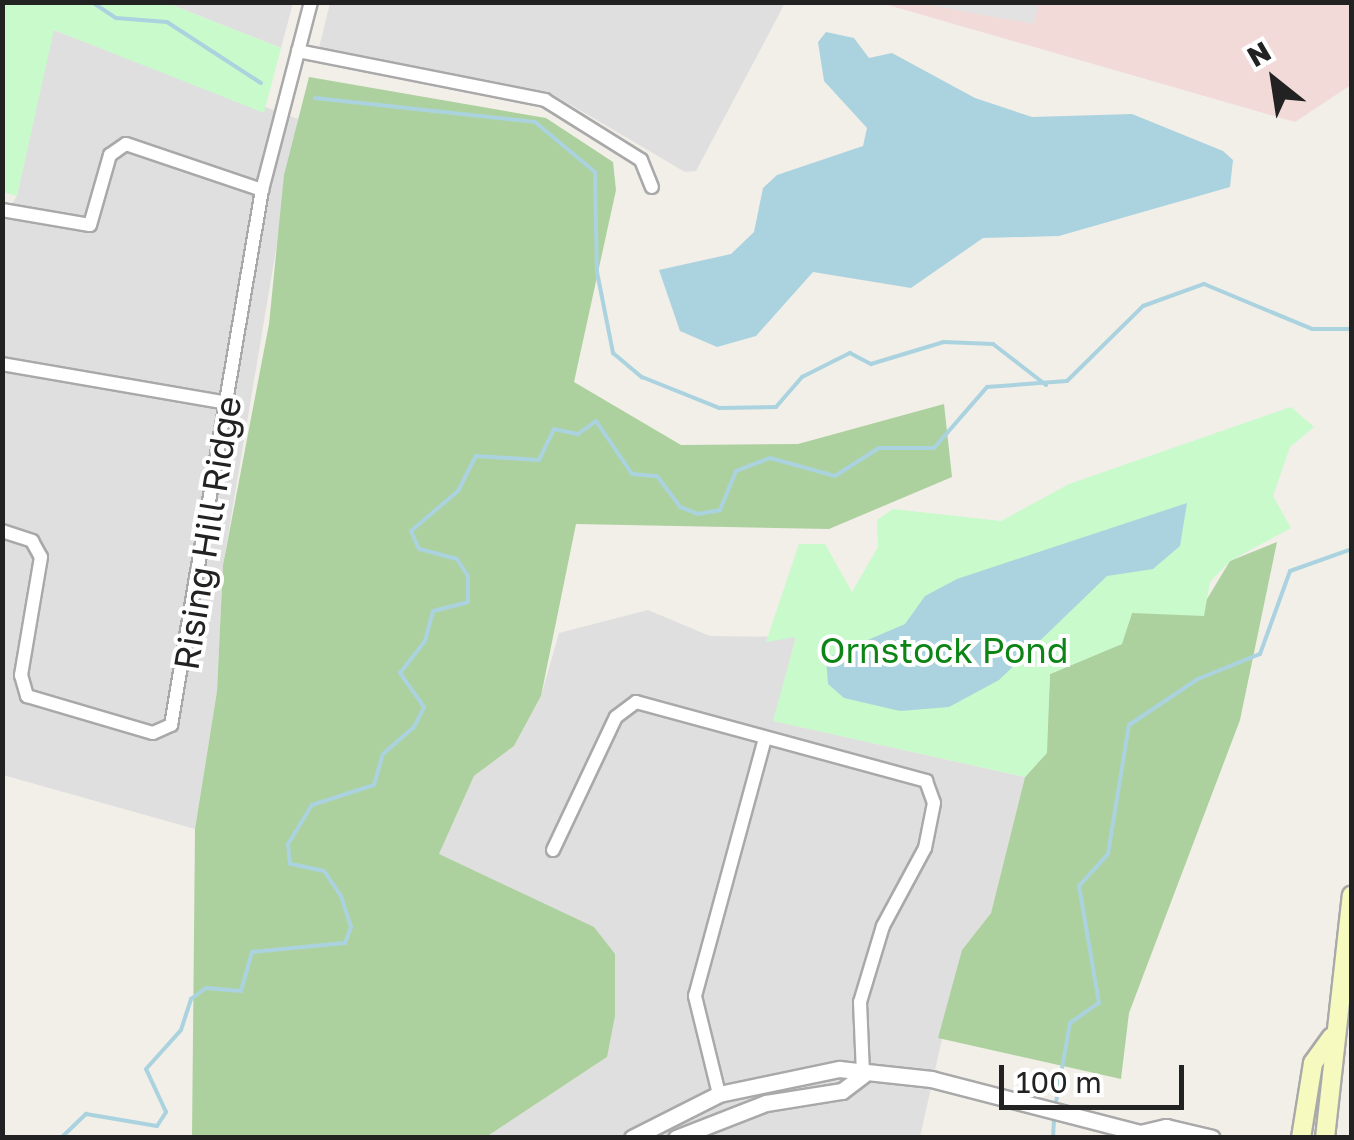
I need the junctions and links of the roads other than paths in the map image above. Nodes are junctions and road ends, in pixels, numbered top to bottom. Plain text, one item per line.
1 (311, 2) edge
2 (298, 51) junction
3 (652, 187) dead end
4 (262, 190) junction
5 (2, 210) edge
6 (2, 364) edge
7 (228, 403) junction
8 (2, 531) edge
9 (766, 738) junction
10 (553, 850) dead end
11 (1352, 894) edge
12 (1332, 1037) junction
13 (862, 1075) junction
14 (719, 1094) junction
15 (1143, 1135) edge
16 (632, 1138) edge
17 (676, 1138) edge
18 (1212, 1138) edge
19 (1301, 1138) edge
20 (1325, 1138) edge

1 - 2 street, Rising Hill Ridge
2 - 3 street
2 - 4 street, Rising Hill Ridge
4 - 5 street
4 - 7 street, Rising Hill Ridge
6 - 7 street
7 - 8 street, Rising Hill Ridge
9 - 10 street
9 - 13 street
9 - 14 street
11 - 12 main road
12 - 19 main road
12 - 20 main road
13 - 14 street
13 - 15 street
13 - 17 street
14 - 16 street
15 - 18 street

